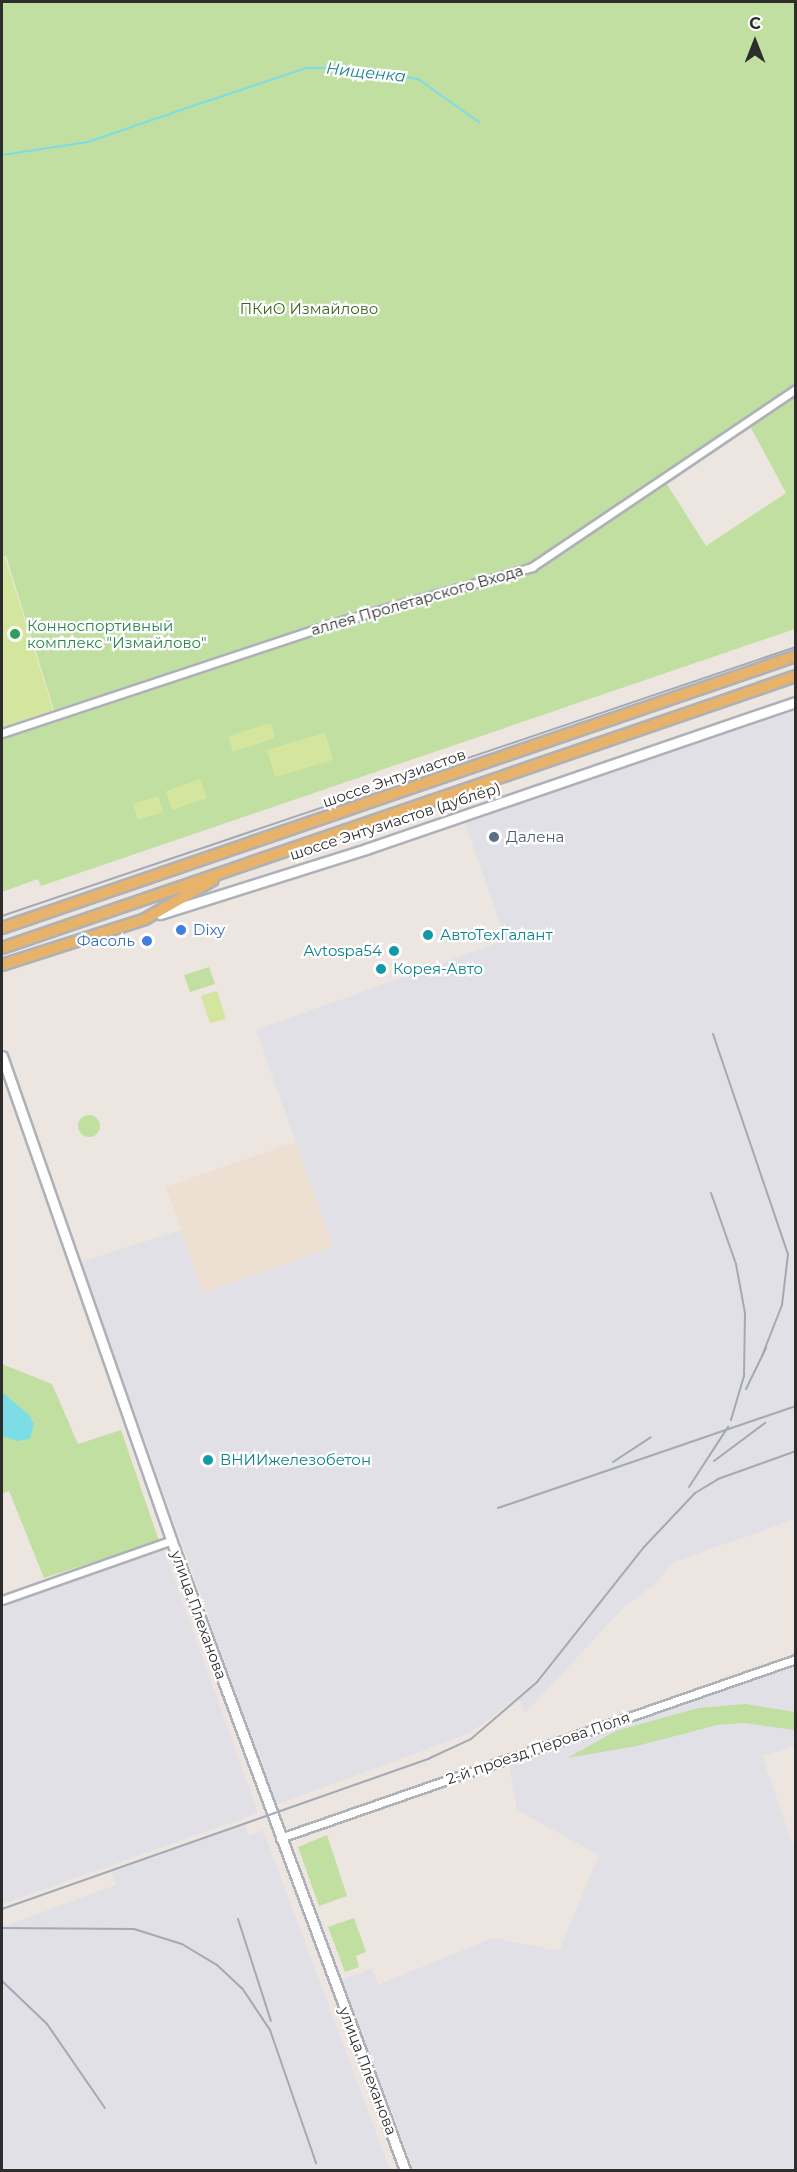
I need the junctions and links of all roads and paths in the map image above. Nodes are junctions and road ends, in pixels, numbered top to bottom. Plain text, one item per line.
1 (795, 389) edge
2 (795, 656) edge
3 (795, 676) edge
4 (795, 702) edge
5 (2, 733) edge
6 (231, 869) junction
7 (146, 918) junction
8 (2, 928) edge
9 (2, 948) edge
10 (2, 965) edge
11 (2, 1056) edge
12 (172, 1540) junction
13 (2, 1600) edge
14 (795, 1659) edge
15 (280, 1838) junction
16 (405, 2170) edge

1 - 5 street, аллея Пролетарского Входа
2 - 8 main road, шоссе Энтузиастов
3 - 6 main road
4 - 7 main road, шоссе Энтузиастов (дублёр)
6 - 7 main road
6 - 9 main road
7 - 10 main road, шоссе Энтузиастов (дублёр)
11 - 12 main road, улица Плеханова
12 - 13 street
12 - 15 main road, улица Плеханова
14 - 15 street, 2-й проезд Перова Поля
15 - 16 main road, улица Плеханова

